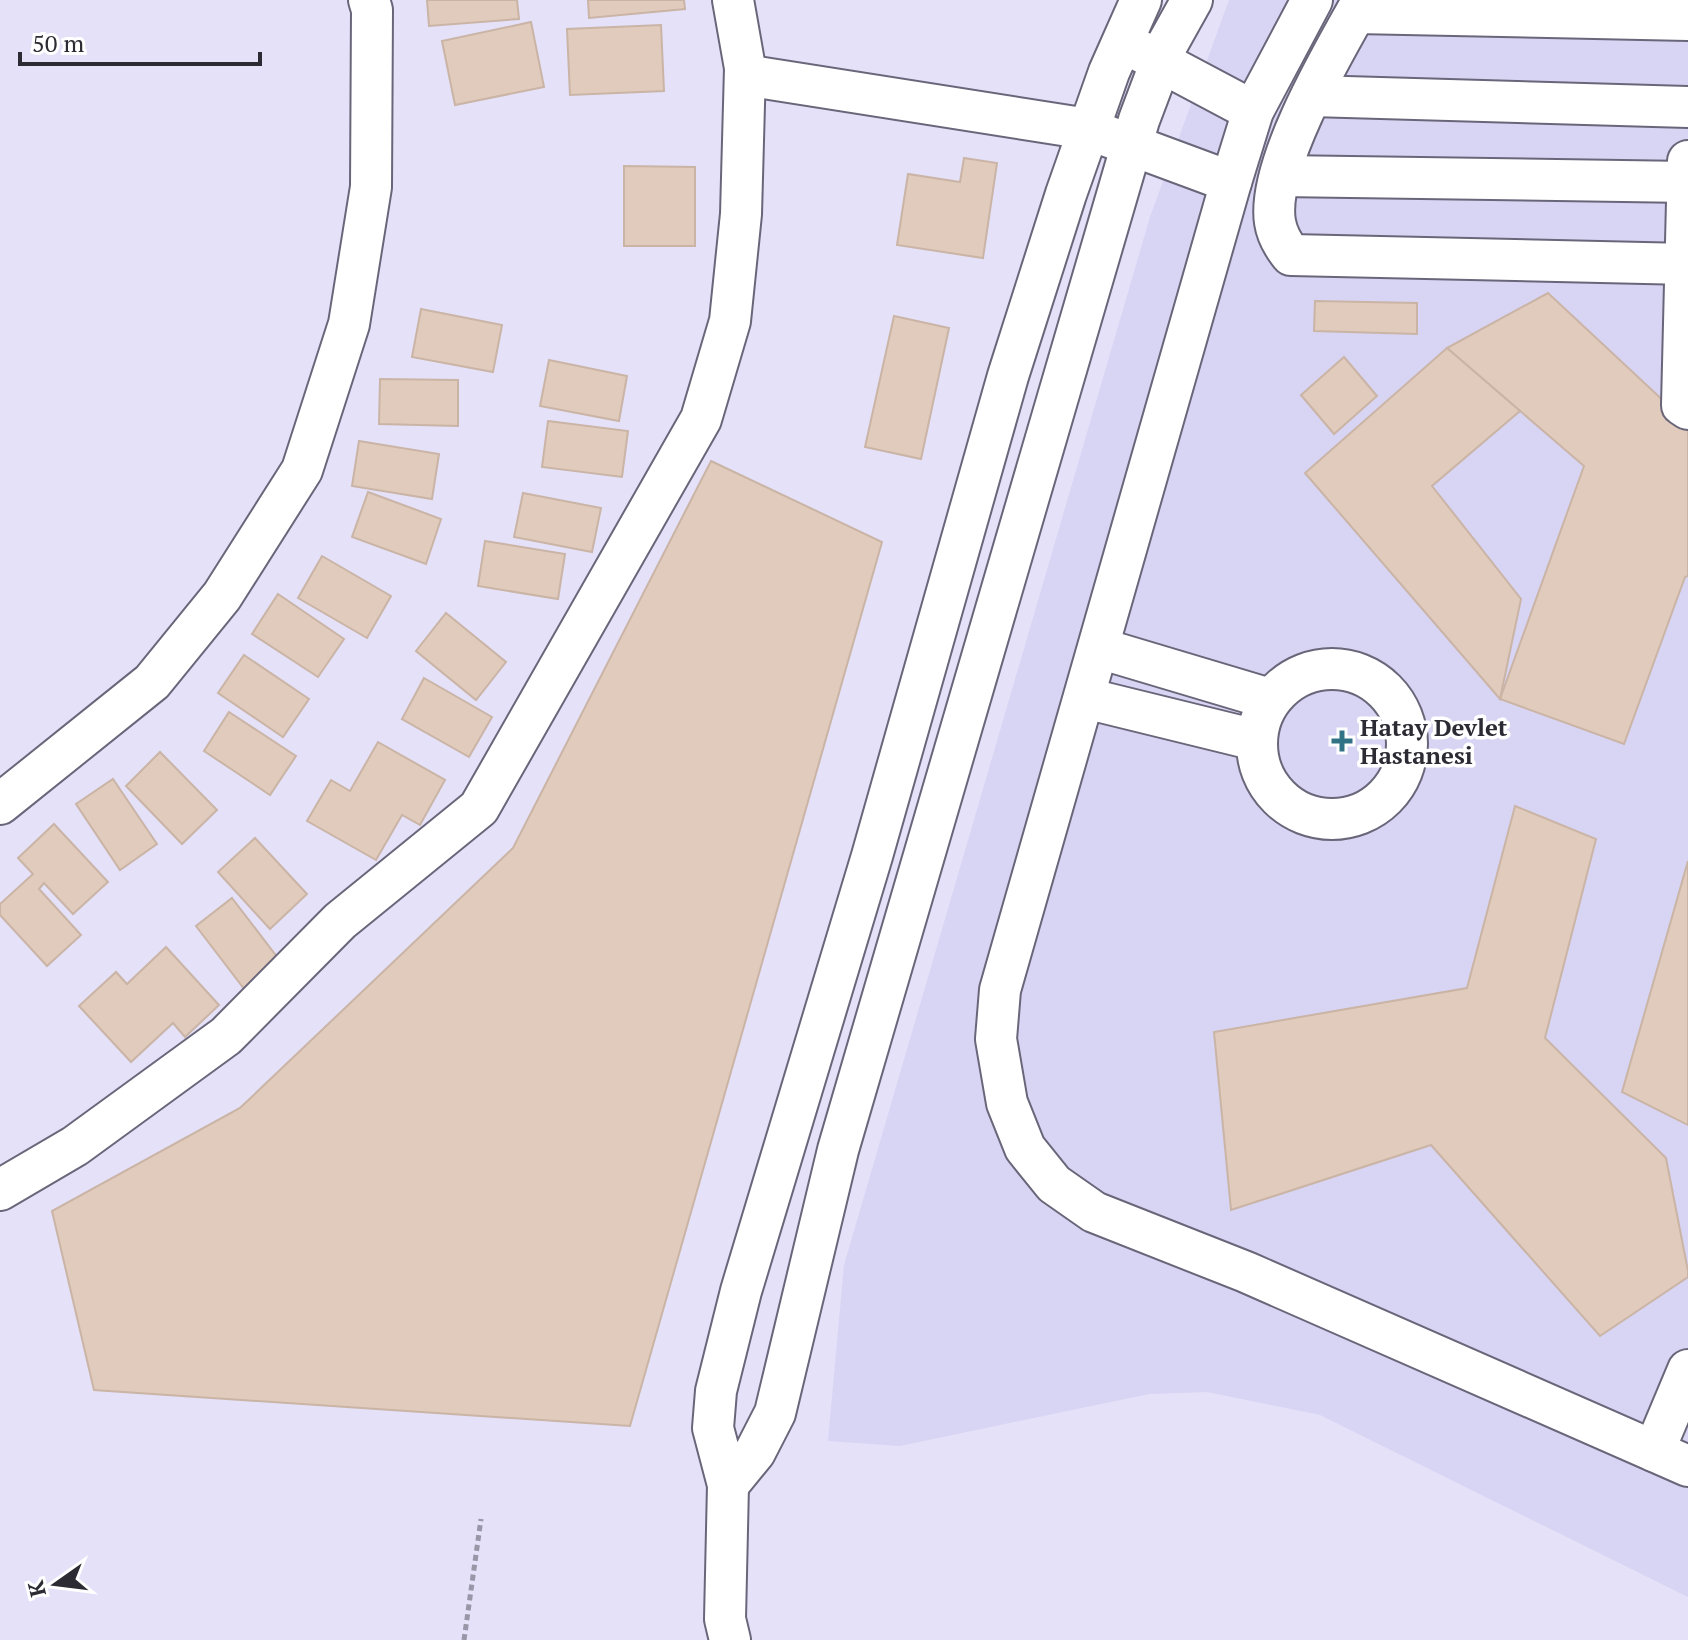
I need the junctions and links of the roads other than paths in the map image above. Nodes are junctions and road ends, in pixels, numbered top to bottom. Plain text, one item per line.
1 (369, 0) edge
2 (733, 0) edge
3 (1141, 0) edge
4 (1192, 0) edge
5 (1312, 0) edge
6 (1359, 6) edge
7 (1688, 20) edge
8 (1123, 41) junction
9 (1161, 62) junction
10 (745, 75) junction
11 (1312, 96) junction
12 (1688, 107) edge
13 (1253, 111) junction
14 (1088, 129) junction
15 (1132, 145) junction
16 (1688, 161) edge
17 (1280, 176) junction
18 (1231, 182) junction
19 (1688, 182) edge
20 (1686, 264) edge
21 (1686, 343) edge
22 (1688, 409) edge
23 (1099, 648) junction
24 (1085, 698) junction
25 (1270, 699) junction
26 (1256, 740) junction
27 (0, 804) edge
28 (0, 1190) edge
29 (1688, 1370) edge
30 (1680, 1414) edge
31 (1671, 1459) edge
32 (728, 1485) junction
33 (730, 1640) edge

1 - 27 street
2 - 10 street
3 - 8 street
4 - 9 street
5 - 13 street
6 - 7 street
6 - 11 street
8 - 9 street
8 - 14 street
9 - 13 street
9 - 15 street
10 - 14 street
10 - 28 street
11 - 12 street
11 - 17 street
13 - 18 street
14 - 15 street
14 - 32 street
15 - 18 street
15 - 32 street
16 - 19 street
17 - 19 street
17 - 20 street
18 - 23 street
19 - 20 street
20 - 21 street
21 - 22 street
23 - 24 street
23 - 25 street
24 - 26 street
24 - 31 street
25 - 26 street
25 - 26 street
29 - 30 street
30 - 31 street
32 - 33 street

